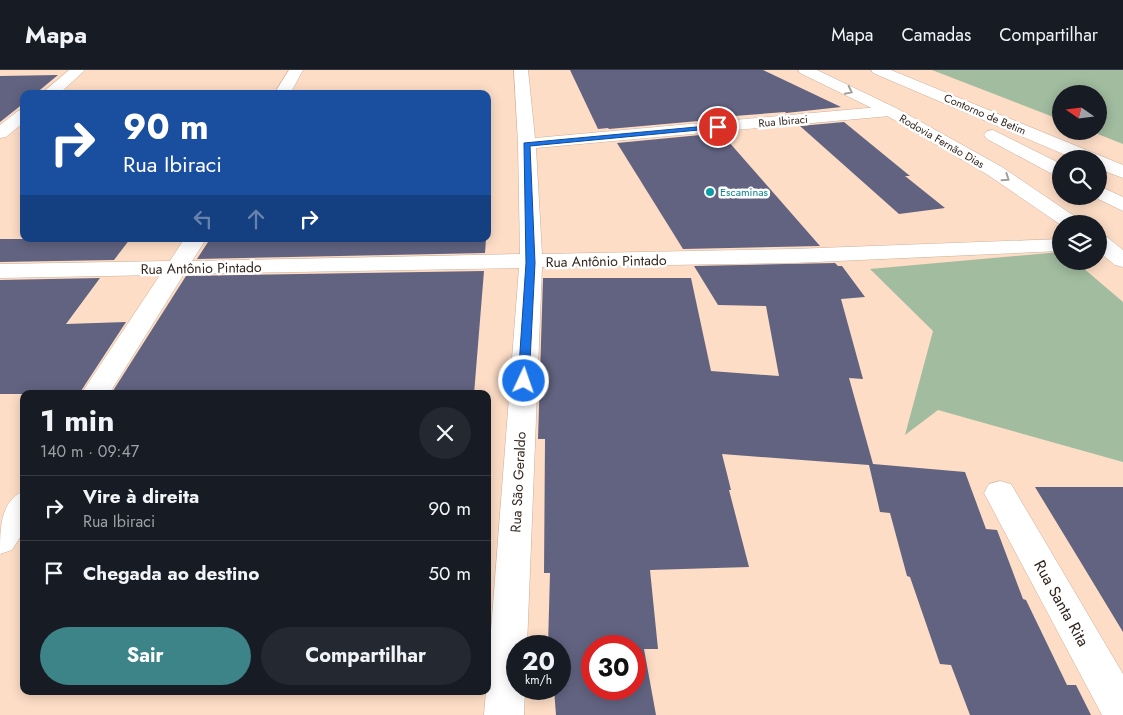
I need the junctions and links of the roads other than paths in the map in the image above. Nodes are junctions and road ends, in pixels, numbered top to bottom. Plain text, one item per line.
1 (78, 70) edge
2 (296, 70) edge
3 (521, 70) edge
4 (804, 70) edge
5 (859, 70) edge
6 (878, 70) edge
7 (54, 90) edge
8 (284, 90) edge
9 (890, 111) junction
10 (20, 117) edge
11 (0, 133) edge
12 (527, 144) junction
13 (1069, 150) edge
14 (1107, 165) edge
15 (1052, 166) edge
16 (1123, 172) edge
17 (1107, 196) edge
18 (1123, 205) edge
19 (1060, 215) edge
20 (192, 242) edge
21 (1052, 245) edge
22 (1107, 248) edge
23 (1123, 260) edge
24 (531, 263) junction
25 (177, 268) junction
26 (0, 272) edge
27 (98, 390) edge
28 (1000, 493) dead end
29 (20, 510) edge
30 (0, 540) edge
31 (1123, 713) edge
32 (504, 715) edge

1 - 7 main road
2 - 8 main road
3 - 12 main road, Rua São Geraldo
4 -> 9 main road, Rodovia Fernão Dias
5 - 15 main road, Rodovia Fernão Dias
6 - 13 main road, Contorno de Betim
9 - 12 main road, Rua Ibiraci
9 -> 19 main road, Rodovia Fernão Dias
10 - 11 main road
12 - 24 main road, Rua São Geraldo
14 - 16 main road
17 - 18 main road
20 - 25 main road
21 - 24 main road, Rua Antônio Pintado
22 - 23 main road
24 - 25 main road, Rua Antônio Pintado
24 - 32 main road, Rua São Geraldo
25 - 26 main road, Rua Antônio Pintado
25 - 27 main road
28 - 31 main road, Rua Santa Rita
29 - 30 main road

